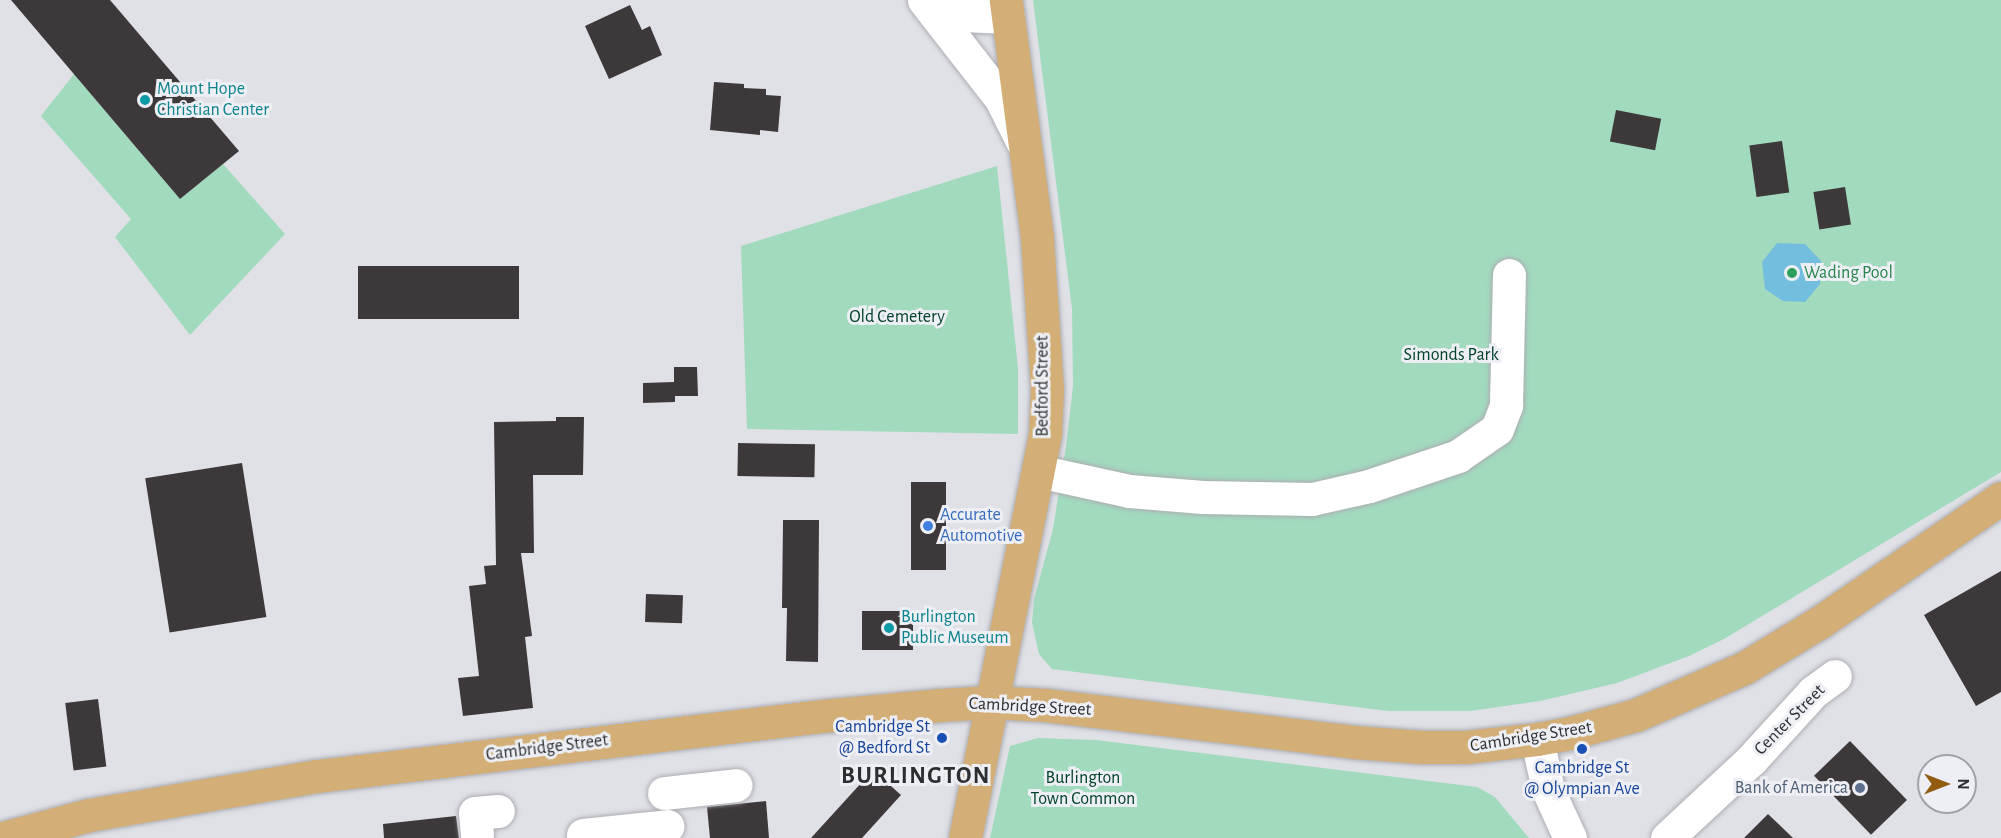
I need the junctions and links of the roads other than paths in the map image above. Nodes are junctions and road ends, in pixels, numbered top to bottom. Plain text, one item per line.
1 (924, 0) edge
2 (935, 0) edge
3 (1007, 9) edge
4 (1025, 148) junction
5 (1509, 275) dead end
6 (1038, 471) junction
7 (2001, 498) edge
8 (1835, 676) dead end
9 (992, 702) junction
10 (1537, 739) junction
11 (736, 784) dead end
12 (664, 793) dead end
13 (498, 811) dead end
14 (668, 826) dead end
15 (477, 835) dead end
16 (583, 835) dead end
17 (3, 838) edge
18 (965, 838) edge
19 (1570, 838) edge
20 (1667, 838) edge

1 - 4 street
2 - 3 street
3 - 4 main road, Bedford Street
4 - 6 main road, Bedford Street
5 - 6 street
6 - 9 main road, Bedford Street
7 - 10 main road, Cambridge Street
8 - 20 street, Center Street
9 - 10 main road, Cambridge Street
9 - 17 main road, Cambridge Street
9 - 18 main road, Bedford Street
10 - 19 street
11 - 12 street
13 - 15 street
14 - 16 street

